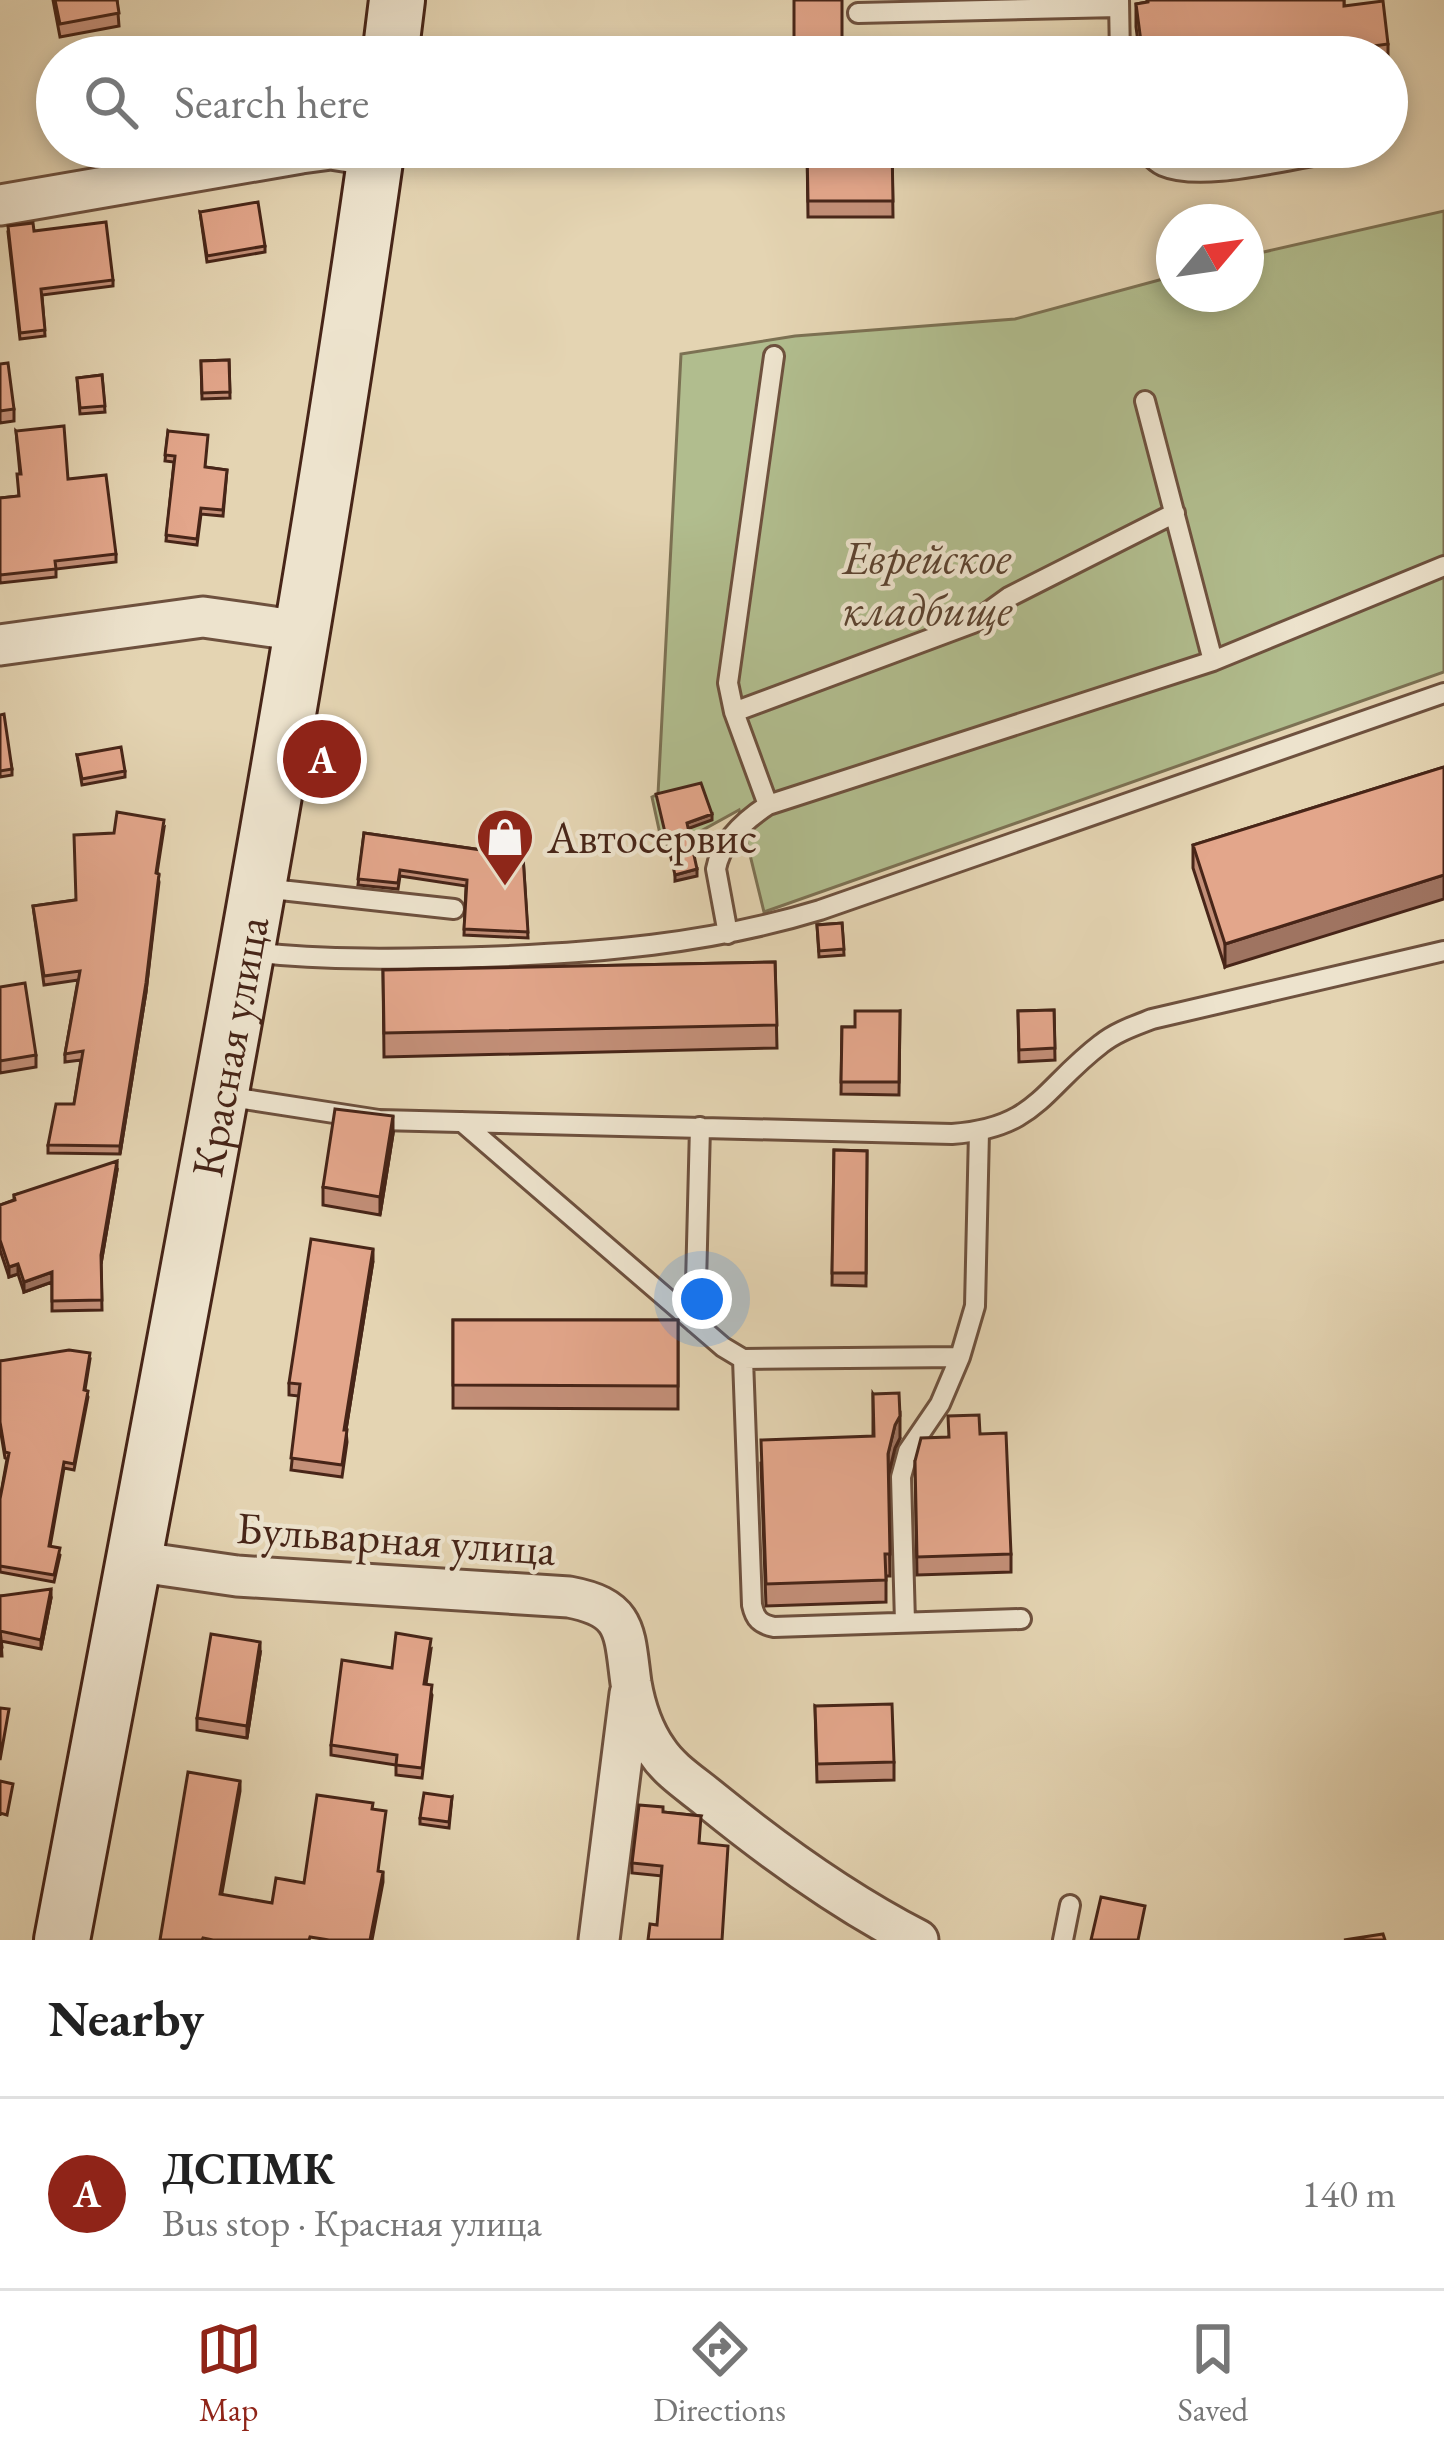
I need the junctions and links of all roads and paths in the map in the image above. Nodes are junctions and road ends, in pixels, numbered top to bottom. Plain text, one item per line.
1 (397, 0) edge
2 (1119, 4) edge
3 (858, 13) dead end
4 (393, 36) edge
5 (1120, 36) edge
6 (210, 168) edge
7 (374, 168) edge
8 (1170, 168) edge
9 (1234, 168) edge
10 (0, 205) edge
11 (774, 356) dead end
12 (1145, 400) dead end
13 (1175, 514) junction
14 (1444, 566) edge
15 (301, 631) junction
16 (0, 645) edge
17 (1214, 661) junction
18 (1444, 693) edge
19 (734, 712) junction
20 (768, 805) junction
21 (256, 888) junction
22 (454, 909) dead end
23 (728, 934) junction
24 (246, 951) junction
25 (1444, 951) edge
26 (220, 1096) junction
27 (462, 1122) junction
28 (700, 1127) junction
29 (979, 1132) junction
30 (695, 1323) junction
31 (961, 1357) junction
32 (743, 1359) junction
33 (133, 1561) junction
34 (1021, 1619) dead end
35 (905, 1622) junction
36 (632, 1683) junction
37 (1070, 1905) dead end
38 (62, 1940) edge
39 (599, 1940) edge
40 (918, 1940) edge
41 (1064, 1940) edge

1 - 4 street
2 - 3 lane
2 - 5 lane
6 - 10 street
7 - 15 street, Красная улица
8 - 9 lane
11 - 19 lane
12 - 13 lane
13 - 17 lane
13 - 19 lane
14 - 17 lane
15 - 16 street
15 - 21 street, Красная улица
17 - 20 lane
18 - 23 lane
19 - 20 lane
20 - 23 lane
21 - 22 lane
21 - 24 street, Красная улица
23 - 24 lane
24 - 26 street, Красная улица
25 - 29 lane
26 - 27 lane
26 - 33 street, Красная улица
27 - 28 lane
27 - 30 lane
28 - 29 lane
28 - 30 lane
29 - 31 lane
30 - 32 lane
31 - 32 lane
31 - 35 lane
32 - 35 lane
33 - 36 street, Бульварная улица
33 - 38 street, Красная улица
34 - 35 lane
36 - 39 street
36 - 40 street, Бульварная улица
37 - 41 lane

